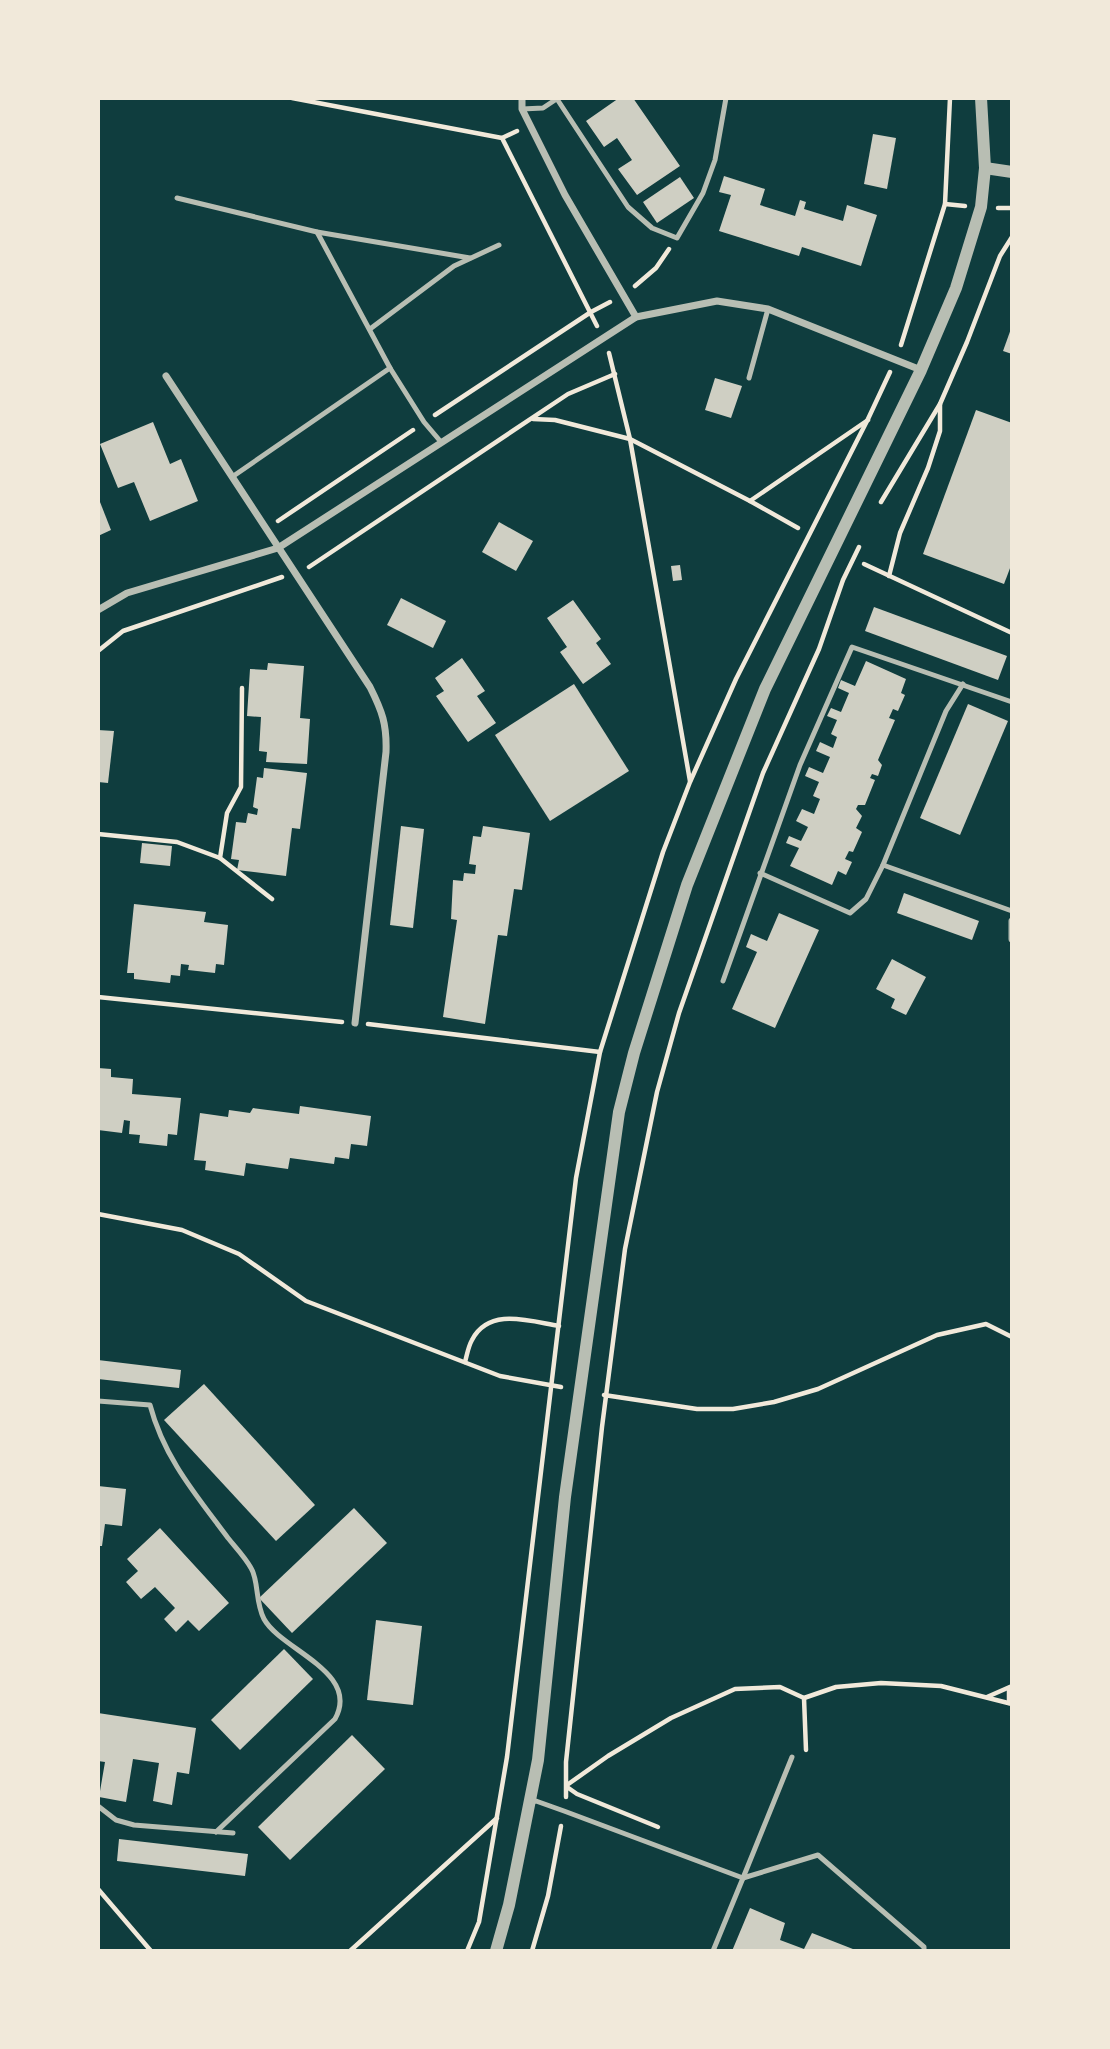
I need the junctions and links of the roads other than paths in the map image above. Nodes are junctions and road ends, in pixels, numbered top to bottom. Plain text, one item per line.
1 (522, 98) edge
2 (557, 98) edge
3 (726, 98) edge
4 (981, 98) edge
5 (522, 109) junction
6 (985, 168) junction
7 (1012, 172) edge
8 (177, 198) dead end
9 (317, 232) junction
10 (499, 245) dead end
11 (470, 258) junction
12 (768, 309) junction
13 (636, 317) junction
14 (370, 329) junction
15 (390, 368) junction
16 (921, 370) junction
17 (166, 376) dead end
18 (748, 378) dead end
19 (441, 442) junction
20 (232, 477) junction
21 (278, 548) junction
22 (98, 610) edge
23 (963, 684) junction
24 (1012, 702) edge
25 (883, 865) junction
26 (760, 873) junction
27 (1012, 911) edge
28 (1012, 921) edge
29 (1012, 939) edge
30 (723, 982) dead end
31 (355, 1023) dead end
32 (98, 1401) edge
33 (792, 1757) dead end
34 (531, 1802) junction
35 (98, 1806) edge
36 (216, 1832) junction
37 (233, 1833) dead end
38 (743, 1878) junction
39 (496, 1951) edge
40 (713, 1951) edge
41 (924, 1951) edge

1 - 5 street
2 - 3 lane
2 - 5 lane
4 - 6 street
5 - 13 street
6 - 7 street
6 - 16 street
8 - 9 lane
9 - 11 lane
9 - 14 lane
10 - 11 lane
11 - 14 lane
12 - 13 street
12 - 16 street
12 - 18 lane
13 - 19 street
14 - 15 lane
15 - 19 lane
15 - 20 lane
16 - 34 street
17 - 20 street
19 - 21 street
20 - 21 street
21 - 22 street
21 - 31 street
23 - 24 lane
23 - 25 lane
23 - 26 lane
25 - 26 lane
25 - 27 lane
26 - 30 lane
28 - 29 street
32 - 36 lane
33 - 38 lane
34 - 38 lane
34 - 39 street
35 - 36 lane
36 - 37 lane
38 - 40 lane
38 - 41 lane

